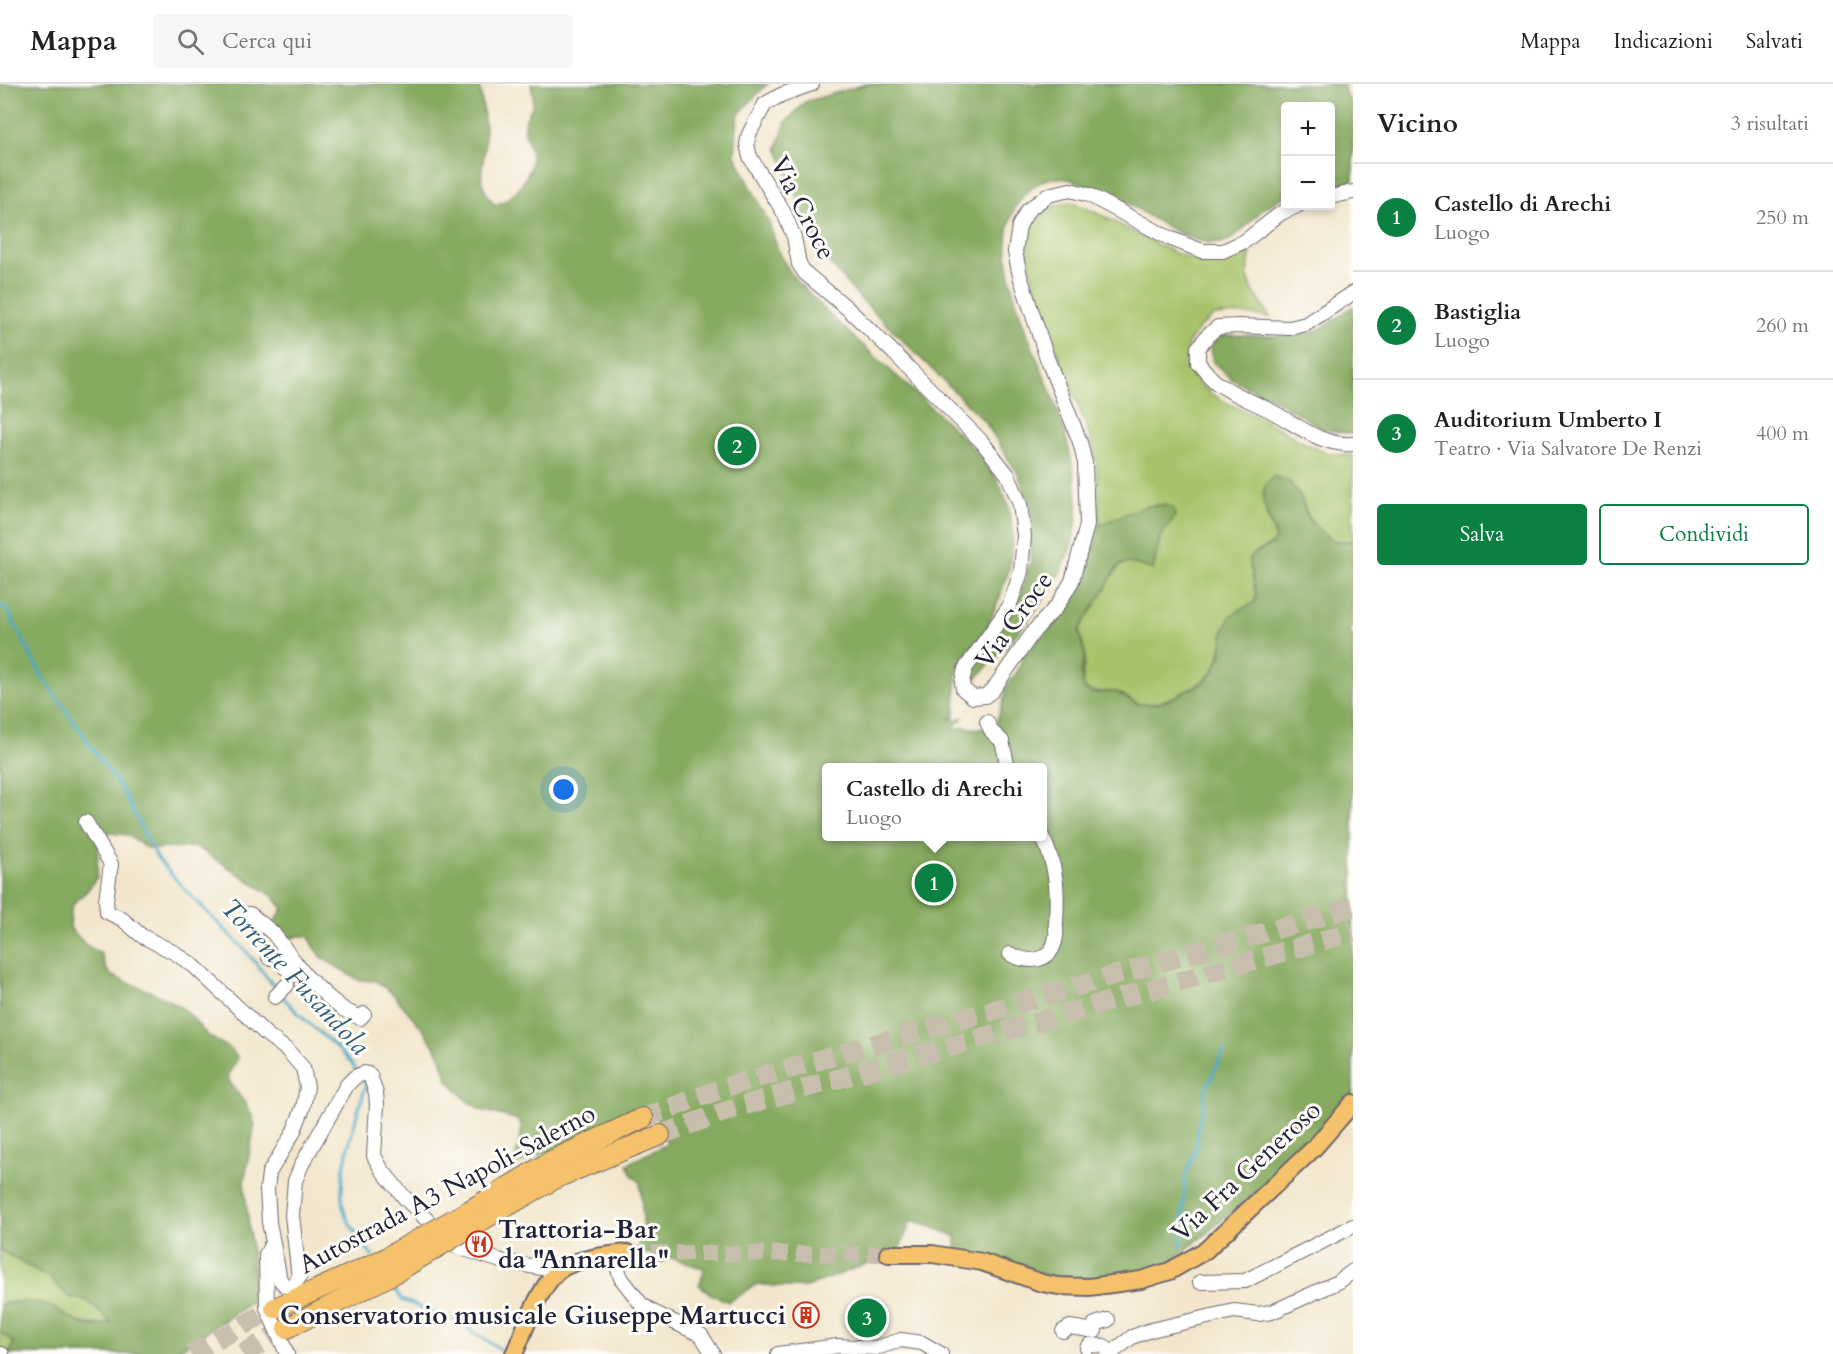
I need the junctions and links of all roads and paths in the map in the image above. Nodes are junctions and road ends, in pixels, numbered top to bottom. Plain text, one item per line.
1 (812, 84) edge
2 (1353, 192) edge
3 (1335, 196) edge
4 (1288, 210) edge
5 (1353, 293) edge
6 (1353, 444) edge
7 (987, 722) dead end
8 (1007, 763) edge
9 (86, 822) dead end
10 (1044, 841) edge
11 (250, 914) dead end
12 (271, 931) junction
13 (1010, 954) dead end
14 (269, 958) dead end
15 (287, 985) dead end
16 (275, 997) dead end
17 (364, 1014) dead end
18 (1353, 1103) edge
19 (643, 1118) tunnel mouth
20 (660, 1135) tunnel mouth
21 (554, 1169) junction
22 (475, 1215) junction
23 (1353, 1220) edge
24 (1353, 1226) edge
25 (1340, 1233) junction
26 (272, 1244) junction
27 (620, 1254) joint
28 (888, 1254) tunnel mouth
29 (559, 1271) junction
30 (1353, 1271) edge
31 (1200, 1282) dead end
32 (275, 1308) tunnel mouth
33 (1108, 1320) dead end
34 (287, 1328) tunnel mouth
35 (1063, 1331) dead end
36 (1087, 1348) dead end
37 (286, 1354) edge
38 (514, 1354) edge
39 (713, 1354) edge
40 (778, 1354) edge
41 (940, 1354) edge
42 (1110, 1354) edge

1 - 4 street, Via Croce
2 - 3 street
5 - 6 street
7 - 8 street
9 - 26 street
10 - 13 street
11 - 12 street
12 - 14 street
12 - 17 street
15 - 16 street
18 - 28 main road, Via Fra Generoso
19 - 21 highway, Autostrada A3 Napoli-Salerno
20 - 21 highway, Autostrada A3 Napoli-Salerno
21 - 22 highway, Autostrada A3 Napoli-Salerno
22 - 32 highway, Autostrada A3 Napoli-Salerno, bridge
22 - 34 highway, Autostrada A3 Napoli-Salerno, bridge
23 - 25 street
24 - 25 street
25 - 31 street
26 - 29 street
26 - 37 street
27 - 29 main road
27 - 39 street
29 - 38 main road
30 - 42 street
33 - 35 street
36 - 42 street
40 - 41 street

